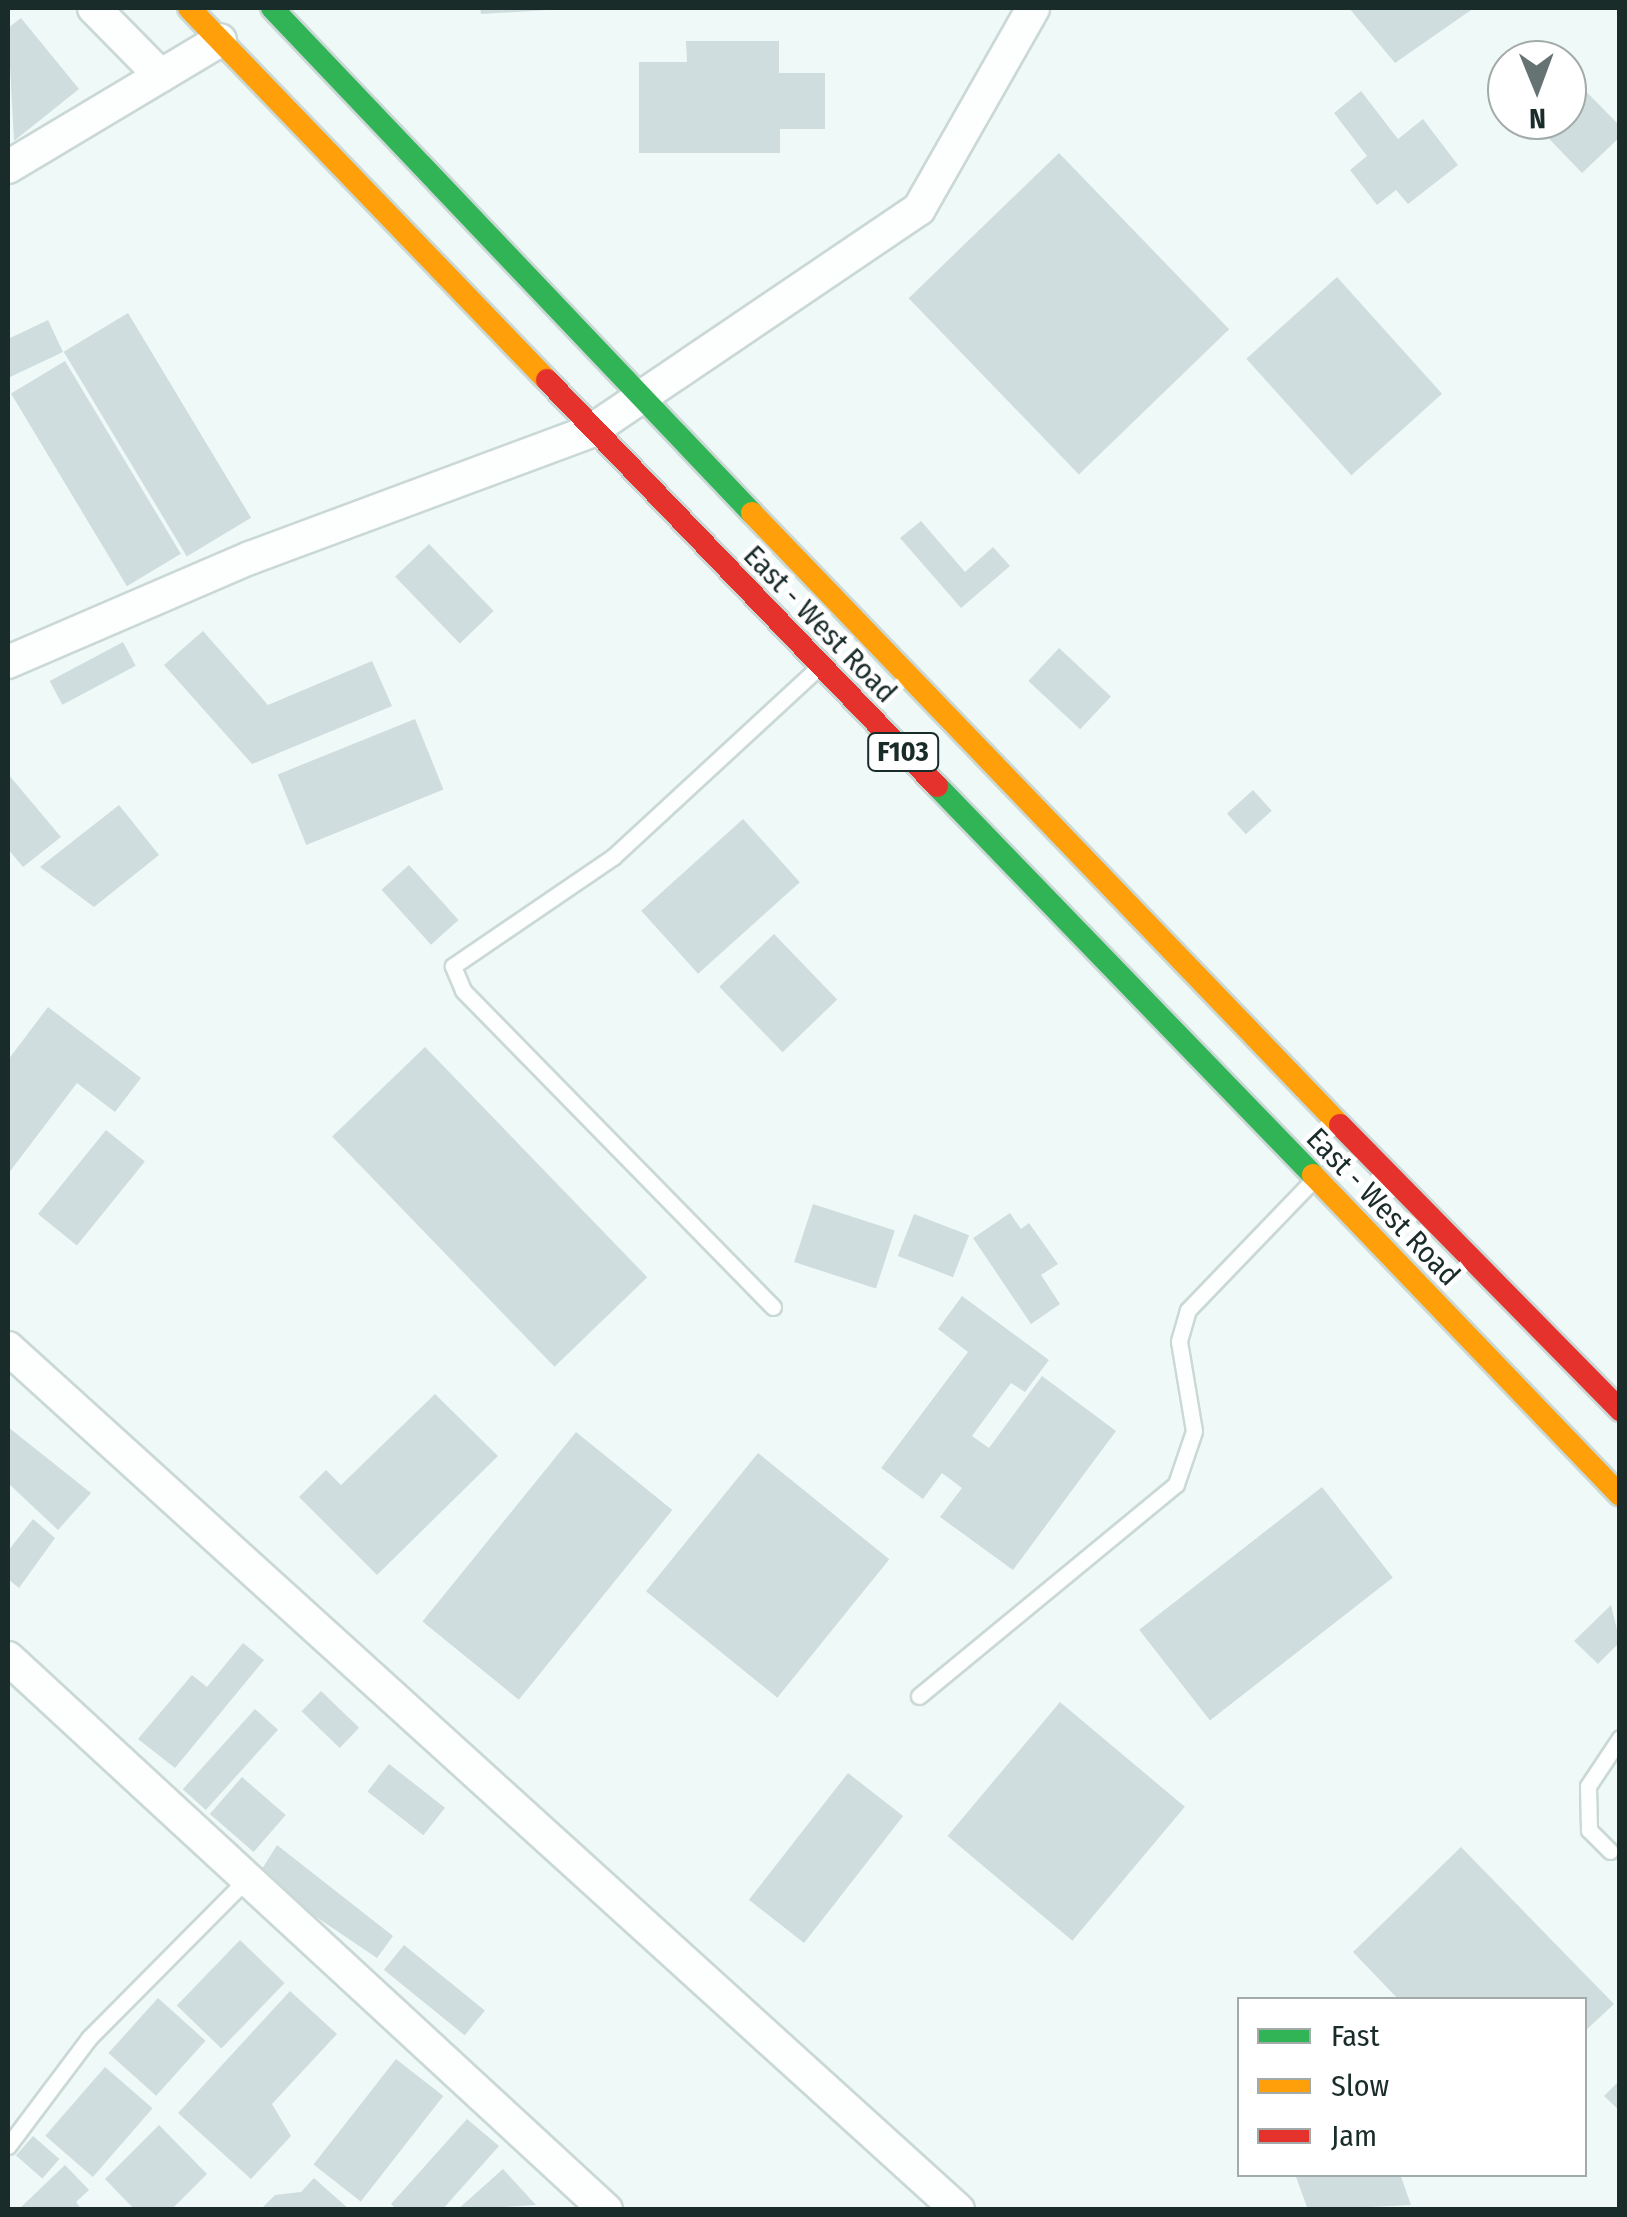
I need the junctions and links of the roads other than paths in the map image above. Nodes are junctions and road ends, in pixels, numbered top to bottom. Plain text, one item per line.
1 (94, 8) edge
2 (189, 8) edge
3 (272, 8) edge
4 (1033, 8) edge
5 (220, 40) junction
6 (161, 76) junction
7 (8, 168) edge
8 (646, 392) junction
9 (591, 430) junction
10 (8, 662) edge
11 (820, 666) junction
12 (1314, 1178) junction
13 (772, 1308) dead end
14 (8, 1348) edge
15 (1620, 1410) edge
16 (1620, 1495) edge
17 (8, 1658) edge
18 (919, 1696) dead end
19 (1620, 1738) edge
20 (1610, 1851) dead end
21 (246, 1880) junction
22 (8, 2146) edge
23 (606, 2210) edge
24 (958, 2210) edge

1 - 6 street
2 - 5 main road, East - West Road / F103
3 - 8 main road, East - West Road / F103
4 - 8 street
5 - 6 street
5 - 9 main road, East - West Road / F103
6 - 7 street
8 - 9 street
8 - 15 main road, East - West Road / F103
9 - 10 street
9 - 11 main road, East - West Road / F103
11 - 12 main road, East - West Road / F103
11 - 13 lane
12 - 16 main road, East - West Road / F103
12 - 18 lane
14 - 24 street
17 - 21 street
19 - 20 lane
21 - 22 lane
21 - 23 street

